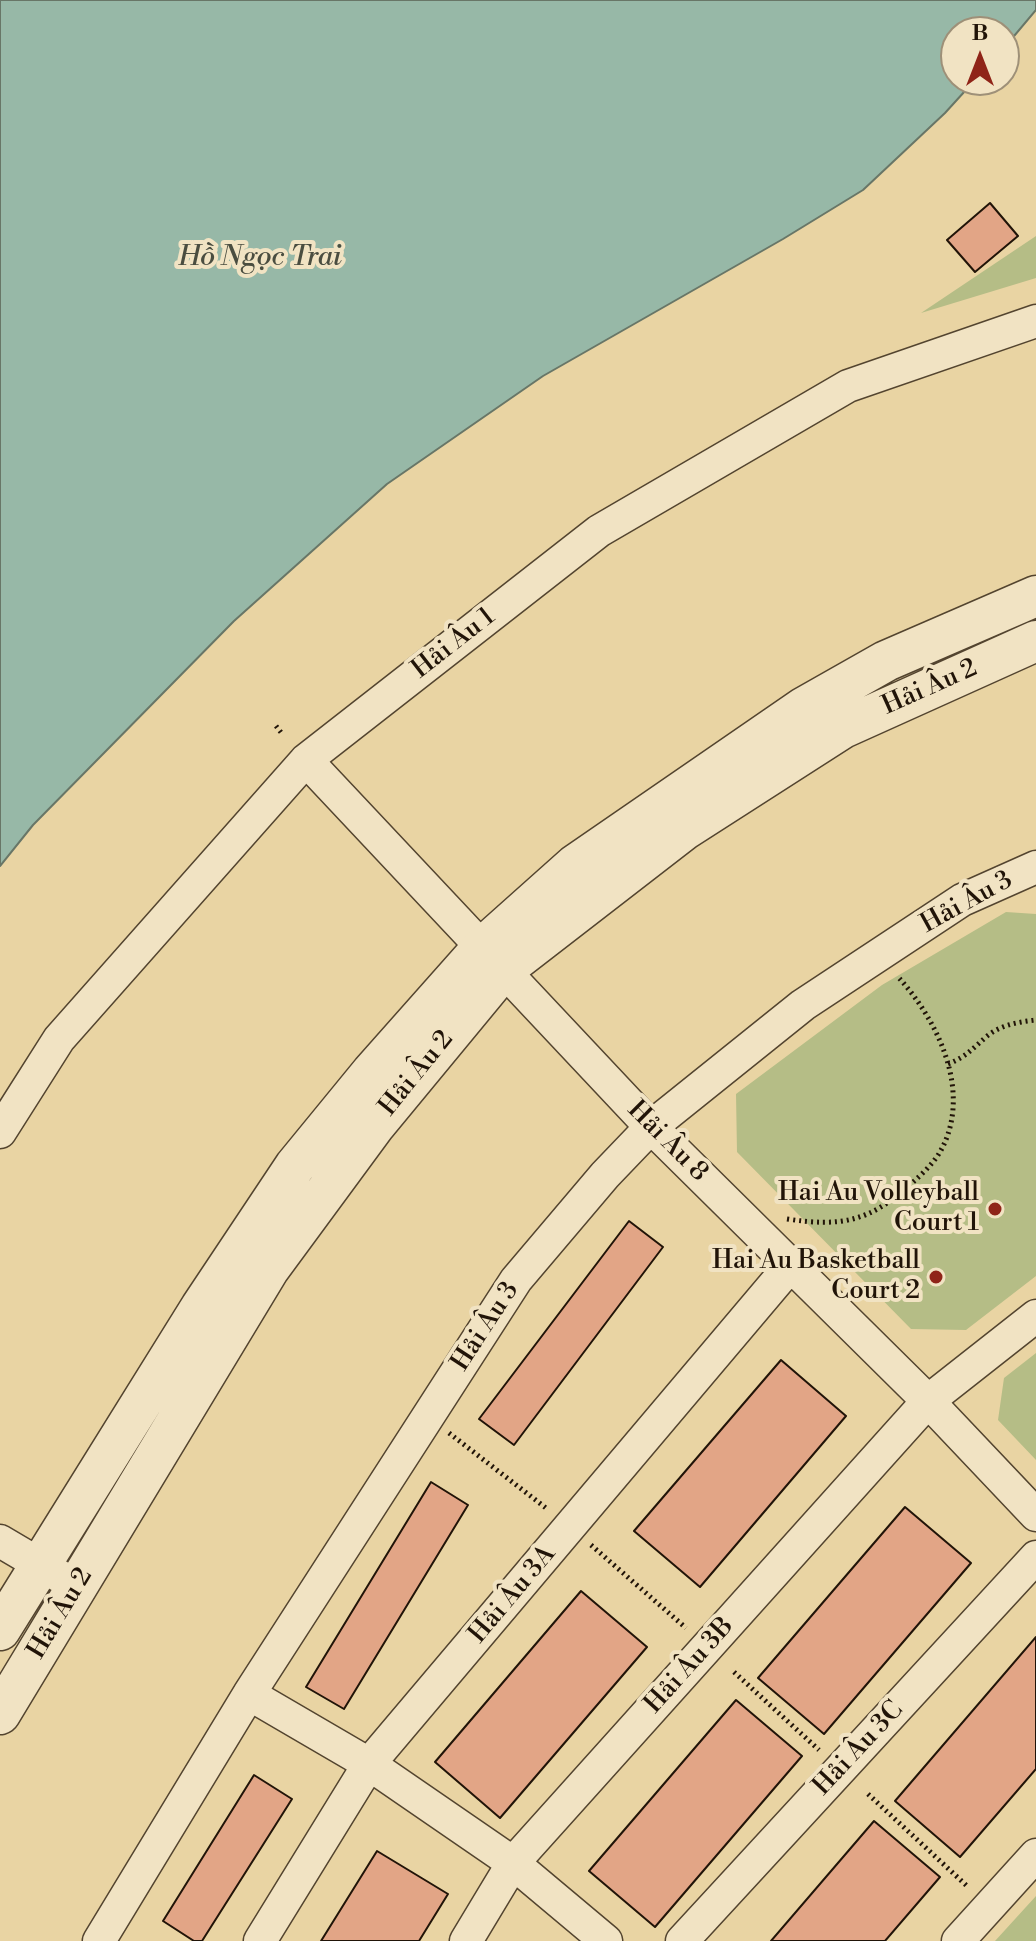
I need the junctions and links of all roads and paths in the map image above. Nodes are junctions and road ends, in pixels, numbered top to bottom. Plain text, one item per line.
1 (1036, 321) edge
2 (1036, 596) edge
3 (1036, 641) edge
4 (276, 726) dead end
5 (283, 735) dead end
6 (306, 760) junction
7 (1036, 867) edge
8 (492, 959) junction
9 (890, 968) dead end
10 (1036, 1020) edge
11 (948, 1064) junction
12 (651, 1127) junction
13 (0, 1132) edge
14 (785, 1219) dead end
15 (790, 1266) junction
16 (1036, 1316) edge
17 (928, 1401) junction
18 (447, 1432) dead end
19 (553, 1514) dead end
20 (1036, 1515) edge
21 (0, 1541) edge
22 (588, 1541) dead end
23 (1036, 1557) edge
24 (40, 1564) junction
25 (78, 1587) junction
26 (0, 1630) edge
27 (690, 1632) dead end
28 (734, 1672) dead end
29 (249, 1694) junction
30 (0, 1714) edge
31 (827, 1757) dead end
32 (369, 1764) junction
33 (868, 1794) dead end
34 (1036, 1855) edge
35 (513, 1863) junction
36 (971, 1890) dead end
37 (99, 1941) edge
38 (260, 1941) edge
39 (466, 1941) edge
40 (606, 1941) edge
41 (682, 1941) edge
42 (958, 1941) edge

1 - 6 street, Hải Âu 1
2 - 8 street, Hải Âu 2
3 - 8 street, Hải Âu 2
4 - 5 path
6 - 8 street, Hải Âu 8
6 - 13 street, Hải Âu 1
7 - 12 street, Hải Âu 3
8 - 12 street, Hải Âu 8
8 - 24 street, Hải Âu 2
8 - 25 street, Hải Âu 2
9 - 11 path
10 - 11 path
11 - 14 path
12 - 15 street, Hải Âu 8
12 - 29 street, Hải Âu 3
15 - 17 street, Hải Âu 8
15 - 32 street, Hải Âu 3A
16 - 17 street, Hải Âu 3B
17 - 20 street, Hải Âu 8
17 - 35 street, Hải Âu 3B
18 - 19 path
21 - 24 street
22 - 27 path
23 - 41 street, Hải Âu 3C
24 - 25 street
24 - 26 street, Hải Âu 2
25 - 30 street, Hải Âu 2
28 - 31 path
29 - 32 street
29 - 37 street, Hải Âu 3
32 - 35 street
32 - 38 street, Hải Âu 3A
33 - 36 path
34 - 42 street
35 - 39 street, Hải Âu 3B
35 - 40 street

